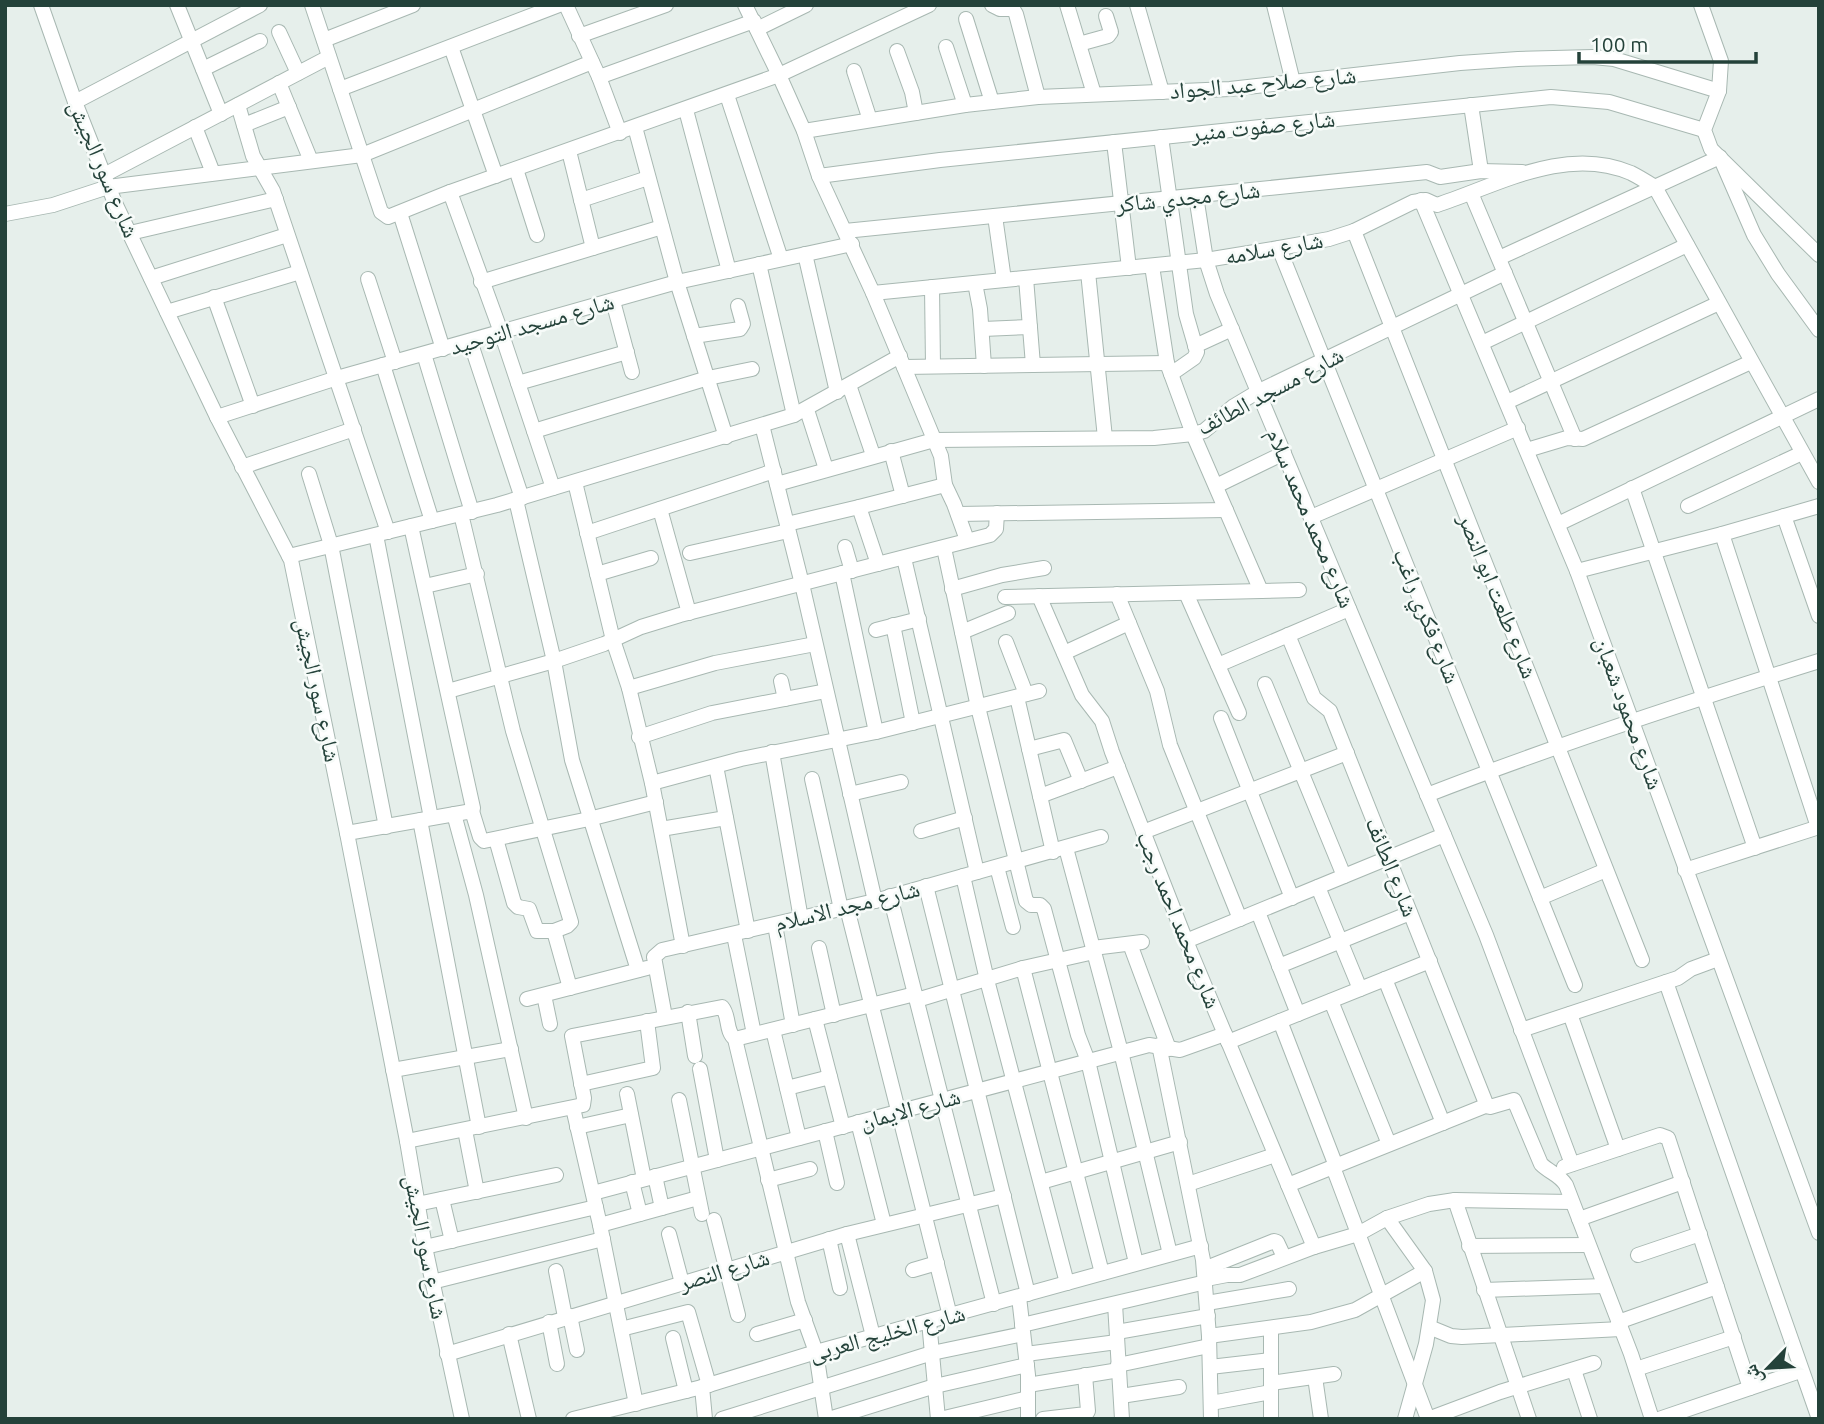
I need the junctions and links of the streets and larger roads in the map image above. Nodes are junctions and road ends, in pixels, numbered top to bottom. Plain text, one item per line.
1 (41, 5) edge
2 (177, 5) edge
3 (260, 5) edge
4 (312, 5) edge
5 (413, 5) edge
6 (559, 5) edge
7 (566, 5) edge
8 (666, 5) edge
9 (745, 5) edge
10 (806, 5) edge
11 (929, 5) edge
12 (1067, 5) edge
13 (1138, 5) edge
14 (1274, 5) edge
15 (1701, 5) edge
16 (996, 6) edge
17 (1106, 16) dead end
18 (966, 19) dead end
19 (755, 25) junction
20 (279, 32) dead end
21 (579, 36) junction
22 (324, 40) junction
23 (191, 41) junction
24 (260, 41) dead end
25 (1079, 44) junction
26 (451, 47) junction
27 (946, 47) dead end
28 (897, 51) dead end
29 (329, 57) junction
30 (592, 62) junction
31 (203, 69) junction
32 (854, 71) dead end
33 (298, 74) junction
34 (779, 75) junction
35 (599, 77) junction
36 (1293, 82) junction
37 (279, 83) junction
38 (340, 89) junction
39 (1718, 91) junction
40 (1162, 92) junction
41 (1094, 94) junction
42 (727, 95) junction
43 (1038, 97) junction
44 (75, 102) junction
45 (992, 102) junction
46 (238, 105) junction
47 (1471, 105) junction
48 (965, 106) junction
49 (289, 107) junction
50 (686, 110) junction
51 (474, 111) junction
52 (916, 113) junction
53 (221, 114) junction
54 (870, 120) junction
55 (244, 125) junction
56 (195, 127) junction
57 (635, 127) junction
58 (1704, 130) junction
59 (804, 131) junction
60 (620, 133) junction
61 (1161, 137) junction
62 (1114, 142) junction
63 (569, 151) junction
64 (362, 155) junction
65 (1720, 157) junction
66 (311, 161) junction
67 (259, 167) junction
68 (516, 169) junction
69 (1481, 171) junction
70 (1529, 172) junction
71 (213, 173) junction
72 (496, 176) junction
73 (819, 176) junction
74 (648, 178) junction
75 (106, 181) junction
76 (1655, 187) junction
77 (450, 192) junction
78 (1471, 193) junction
79 (1196, 196) junction
80 (1170, 198) junction
81 (275, 199) junction
82 (581, 200) junction
83 (1421, 200) junction
84 (1121, 203) junction
85 (400, 213) junction
86 (5, 214) edge
87 (995, 216) junction
88 (662, 227) junction
89 (1354, 231) junction
90 (130, 233) junction
91 (288, 235) junction
92 (537, 235) dead end
93 (849, 237) junction
94 (1687, 245) junction
95 (593, 248) junction
96 (1279, 248) junction
97 (805, 254) junction
98 (1819, 255) edge
99 (1499, 258) junction
100 (781, 259) junction
101 (1206, 260) junction
102 (1179, 263) junction
103 (759, 264) junction
104 (1152, 266) junction
105 (1129, 268) junction
106 (729, 271) junction
107 (300, 272) junction
108 (1088, 272) junction
109 (1505, 273) junction
110 (151, 278) junction
111 (1026, 278) junction
112 (369, 279) dead end
113 (1004, 280) junction
114 (481, 282) junction
115 (677, 282) junction
116 (975, 283) junction
117 (932, 287) junction
118 (873, 293) junction
119 (1461, 294) junction
120 (214, 298) junction
121 (613, 301) junction
122 (1719, 303) junction
123 (738, 306) dead end
124 (167, 312) junction
125 (1525, 322) junction
126 (1030, 327) junction
127 (1392, 327) junction
128 (983, 329) junction
129 (1232, 329) junction
130 (1819, 330) edge
131 (501, 332) junction
132 (694, 336) junction
133 (470, 341) junction
134 (1482, 343) junction
135 (1195, 346) junction
136 (443, 349) junction
137 (627, 352) junction
138 (424, 354) junction
139 (1324, 360) junction
140 (902, 361) junction
141 (1751, 362) junction
142 (389, 364) junction
143 (1098, 364) junction
144 (1033, 365) junction
145 (933, 366) junction
146 (984, 366) junction
147 (752, 369) dead end
148 (1169, 369) junction
149 (632, 372) dead end
150 (337, 378) junction
151 (708, 378) junction
152 (1550, 382) junction
153 (518, 383) junction
154 (843, 389) junction
155 (1259, 391) junction
156 (1819, 399) edge
157 (1507, 402) junction
158 (253, 406) junction
159 (801, 413) junction
160 (1782, 416) junction
161 (217, 417) junction
162 (762, 425) junction
163 (1518, 428) junction
164 (354, 429) junction
165 (534, 431) junction
166 (1193, 434) junction
167 (726, 437) junction
168 (1105, 438) junction
169 (1575, 439) junction
170 (934, 440) junction
171 (1527, 450) junction
172 (891, 451) junction
173 (1284, 453) junction
174 (1802, 453) junction
175 (873, 455) junction
176 (1444, 460) junction
177 (242, 467) junction
178 (826, 469) junction
179 (309, 474) dead end
180 (775, 477) junction
181 (575, 482) junction
182 (1819, 482) edge
183 (944, 485) junction
184 (1216, 486) junction
185 (554, 488) junction
186 (1632, 488) junction
187 (1376, 489) junction
188 (903, 496) junction
189 (519, 499) junction
190 (1688, 506) dead end
191 (1819, 506) edge
192 (859, 507) junction
193 (660, 509) junction
194 (1226, 510) junction
195 (466, 513) junction
196 (997, 513) junction
197 (958, 514) junction
198 (1784, 516) junction
199 (1311, 517) junction
200 (432, 520) junction
201 (1558, 524) junction
202 (411, 526) junction
203 (788, 527) junction
204 (382, 533) junction
205 (587, 533) junction
206 (1722, 534) junction
207 (967, 540) junction
208 (331, 545) junction
209 (845, 547) dead end
210 (944, 548) junction
211 (1654, 552) junction
212 (690, 553) dead end
213 (289, 556) junction
214 (651, 558) dead end
215 (904, 558) junction
216 (878, 564) junction
217 (1044, 568) dead end
218 (1577, 571) junction
219 (847, 572) junction
220 (477, 574) junction
221 (597, 574) junction
222 (1813, 581) edge
223 (802, 584) junction
224 (425, 586) junction
225 (952, 589) junction
226 (1299, 590) dead end
227 (1261, 591) junction
228 (1186, 593) junction
229 (1116, 594) junction
230 (1039, 596) junction
231 (1005, 597) dead end
232 (1349, 608) junction
233 (690, 613) junction
234 (1008, 613) dead end
235 (1819, 616) edge
236 (919, 619) junction
237 (1129, 623) junction
238 (893, 625) junction
239 (876, 630) dead end
240 (962, 632) junction
241 (1287, 635) junction
242 (613, 640) junction
243 (1006, 642) dead end
244 (815, 644) junction
245 (1064, 653) junction
246 (554, 661) junction
247 (1819, 661) edge
248 (1217, 665) junction
249 (501, 677) junction
250 (1769, 677) junction
251 (781, 681) dead end
252 (1265, 684) dead end
253 (629, 688) junction
254 (448, 691) junction
255 (826, 691) junction
256 (1027, 694) junction
257 (1703, 697) junction
258 (785, 699) junction
259 (978, 707) junction
260 (1239, 713) dead end
261 (942, 716) junction
262 (1221, 718) dead end
263 (1633, 721) junction
264 (913, 723) junction
265 (876, 732) junction
266 (639, 737) junction
267 (837, 739) junction
268 (1558, 747) junction
269 (1029, 749) junction
270 (772, 752) junction
271 (1347, 753) junction
272 (716, 765) junction
273 (1118, 767) junction
274 (1301, 771) junction
275 (1489, 771) junction
276 (812, 779) dead end
277 (1081, 781) junction
278 (901, 782) dead end
279 (652, 783) junction
280 (1250, 791) junction
281 (850, 794) junction
282 (1427, 795) junction
283 (1040, 796) junction
284 (656, 802) junction
285 (472, 811) junction
286 (1197, 812) junction
287 (454, 814) junction
288 (726, 818) junction
289 (965, 818) junction
290 (425, 819) junction
291 (589, 819) junction
292 (386, 827) junction
293 (1819, 827) edge
294 (542, 829) junction
295 (661, 829) junction
296 (921, 831) dead end
297 (1143, 832) junction
298 (347, 833) junction
299 (1444, 835) junction
300 (1101, 837) dead end
301 (496, 839) junction
302 (1755, 848) junction
303 (1060, 850) junction
304 (1389, 858) junction
305 (1016, 862) junction
306 (997, 867) junction
307 (1606, 870) junction
308 (1685, 870) junction
309 (970, 874) junction
310 (1344, 876) junction
311 (926, 886) junction
312 (1318, 887) junction
313 (890, 896) junction
314 (1292, 898) junction
315 (1540, 898) junction
316 (875, 901) junction
317 (844, 909) junction
318 (1258, 912) junction
319 (1410, 913) junction
320 (801, 919) junction
321 (1240, 919) junction
322 (775, 925) junction
323 (1013, 927) dead end
324 (554, 931) junction
325 (741, 933) junction
326 (1340, 941) junction
327 (1186, 942) junction
328 (683, 946) junction
329 (818, 948) dead end
330 (1093, 950) junction
331 (1718, 959) junction
332 (1057, 960) junction
333 (1642, 960) dead end
334 (1430, 961) junction
335 (655, 965) junction
336 (1279, 966) junction
337 (1023, 968) junction
338 (638, 970) junction
339 (1385, 979) junction
340 (988, 980) junction
341 (1666, 982) junction
342 (1575, 985) dead end
343 (570, 988) junction
344 (1360, 989) junction
345 (952, 990) junction
346 (544, 995) junction
347 (916, 997) junction
348 (527, 999) dead end
349 (1331, 1000) junction
350 (872, 1005) junction
351 (688, 1012) junction
352 (1298, 1014) junction
353 (1570, 1014) junction
354 (834, 1015) junction
355 (665, 1017) junction
356 (815, 1019) junction
357 (647, 1021) junction
358 (1280, 1021) junction
359 (550, 1024) dead end
360 (793, 1025) junction
361 (773, 1030) junction
362 (1521, 1030) junction
363 (754, 1034) junction
364 (1226, 1038) junction
365 (734, 1039) junction
366 (1164, 1047) junction
367 (511, 1049) junction
368 (1121, 1052) junction
369 (467, 1057) junction
370 (1088, 1061) junction
371 (393, 1070) junction
372 (1049, 1071) junction
373 (830, 1077) junction
374 (1013, 1081) junction
375 (581, 1084) junction
376 (787, 1088) junction
377 (979, 1090) junction
378 (627, 1094) dead end
379 (679, 1100) dead end
380 (943, 1100) junction
381 (1488, 1106) junction
382 (573, 1108) junction
383 (899, 1111) junction
384 (631, 1115) junction
385 (526, 1118) junction
386 (858, 1122) junction
387 (1443, 1123) junction
388 (843, 1126) junction
389 (577, 1127) junction
390 (472, 1129) junction
391 (825, 1131) junction
392 (799, 1138) junction
393 (407, 1141) junction
394 (1180, 1142) junction
395 (1389, 1144) junction
396 (760, 1148) junction
397 (1618, 1149) junction
398 (1145, 1152) junction
399 (1275, 1155) junction
400 (717, 1160) junction
401 (1113, 1161) junction
402 (1572, 1164) junction
403 (1334, 1166) junction
404 (691, 1167) junction
405 (810, 1169) dead end
406 (1076, 1172) junction
407 (1549, 1172) junction
408 (556, 1175) dead end
409 (644, 1179) junction
410 (768, 1180) junction
411 (1041, 1182) junction
412 (1683, 1182) junction
413 (837, 1183) dead end
414 (1188, 1184) junction
415 (1288, 1185) junction
416 (477, 1192) junction
417 (1004, 1196) junction
418 (698, 1198) junction
419 (442, 1199) junction
420 (595, 1200) junction
421 (1455, 1200) junction
422 (1572, 1202) junction
423 (970, 1203) junction
424 (418, 1204) junction
425 (662, 1208) junction
426 (640, 1214) junction
427 (925, 1214) junction
428 (1387, 1218) junction
429 (1579, 1219) junction
430 (884, 1224) junction
431 (602, 1232) junction
432 (1819, 1233) edge
433 (669, 1234) dead end
434 (847, 1234) junction
435 (1358, 1234) junction
436 (1700, 1234) junction
437 (829, 1239) junction
438 (452, 1241) junction
439 (1588, 1245) junction
440 (1201, 1246) junction
441 (1469, 1246) junction
442 (425, 1247) junction
443 (1314, 1247) junction
444 (786, 1252) junction
445 (1170, 1254) junction
446 (1638, 1255) dead end
447 (937, 1263) junction
448 (1136, 1263) junction
449 (726, 1269) junction
450 (913, 1270) dead end
451 (556, 1271) dead end
452 (1425, 1271) junction
453 (1102, 1273) junction
454 (1205, 1277) junction
455 (432, 1282) junction
456 (682, 1283) junction
457 (1067, 1283) junction
458 (1604, 1286) junction
459 (1717, 1287) junction
460 (840, 1288) dead end
461 (1289, 1289) dead end
462 (1484, 1290) junction
463 (1023, 1296) junction
464 (1382, 1296) junction
465 (616, 1302) junction
466 (994, 1304) junction
467 (1115, 1304) junction
468 (1208, 1310) junction
469 (738, 1315) dead end
470 (950, 1316) junction
471 (567, 1317) junction
472 (804, 1320) junction
473 (929, 1321) junction
474 (549, 1322) junction
475 (1619, 1325) junction
476 (1271, 1328) junction
477 (1429, 1328) junction
478 (621, 1329) junction
479 (1023, 1330) junction
480 (509, 1334) junction
481 (757, 1334) dead end
482 (1499, 1335) junction
483 (873, 1336) junction
484 (1117, 1337) junction
485 (1734, 1337) junction
486 (673, 1338) dead end
487 (1209, 1341) junction
488 (577, 1350) dead end
489 (816, 1352) junction
490 (932, 1353) junction
491 (447, 1354) junction
492 (1026, 1360) junction
493 (1271, 1360) junction
494 (1594, 1363) dead end
495 (557, 1364) dead end
496 (1119, 1367) junction
497 (1210, 1367) junction
498 (1636, 1369) junction
499 (1574, 1370) junction
500 (1800, 1371) junction
501 (1334, 1374) dead end
502 (1085, 1375) junction
503 (1315, 1377) junction
504 (706, 1386) junction
505 (935, 1386) junction
506 (1415, 1386) junction
507 (821, 1387) junction
508 (1179, 1387) dead end
509 (1271, 1387) junction
510 (1517, 1387) junction
511 (1750, 1388) junction
512 (686, 1391) junction
513 (1028, 1392) junction
514 (1121, 1396) junction
515 (1211, 1403) junction
516 (636, 1404) junction
517 (1465, 1412) edge
518 (590, 1417) edge
519 (462, 1419) edge
520 (529, 1419) edge
521 (573, 1419) edge
522 (705, 1419) edge
523 (722, 1419) edge
524 (828, 1419) edge
525 (939, 1419) edge
526 (1028, 1419) edge
527 (1043, 1419) edge
528 (1122, 1419) edge
529 (1211, 1419) edge
530 (1271, 1419) edge
531 (1321, 1419) edge
532 (1405, 1419) edge
533 (1428, 1419) edge
534 (1528, 1419) edge
535 (1590, 1419) edge
536 (1652, 1419) edge
537 (1659, 1419) edge
538 (1819, 1419) edge

1 - 44 street, شارع سور الجيش
2 - 23 street
3 - 23 street
4 - 22 street
5 - 22 street
6 - 26 street
7 - 21 street
8 - 21 street
9 - 19 street
10 - 19 street
11 - 34 street
12 - 25 street
13 - 40 street
14 - 36 street
15 - 39 street
16 - 43 street
17 - 25 street
18 - 45 street
19 - 34 street
19 - 35 street
20 - 33 street
21 - 30 street
22 - 29 street
23 - 31 street
23 - 44 street
24 - 31 street
25 - 41 street
26 - 38 street
26 - 51 street
27 - 48 street
28 - 52 street
29 - 33 street
29 - 38 street
30 - 35 street
30 - 51 street
31 - 53 street
32 - 54 street
33 - 37 street
34 - 42 street
34 - 59 street
35 - 60 street
36 - 39 street, شارع صلاح عبد الجواد
36 - 40 street, شارع صلاح عبد الجواد
37 - 46 street
37 - 49 street
38 - 64 street
39 - 58 street
40 - 41 street, شارع صلاح عبد الجواد
41 - 43 street, شارع صلاح عبد الجواد
42 - 50 street
42 - 100 street
43 - 45 street, شارع صلاح عبد الجواد
44 - 75 street, شارع سور الجيش
45 - 48 street, شارع صلاح عبد الجواد
46 - 53 street
46 - 55 street
47 - 58 street, شارع صفوت منير
47 - 61 street, شارع صفوت منير
47 - 69 street
48 - 52 street, شارع صلاح عبد الجواد
49 - 55 street
49 - 66 street
50 - 57 street
50 - 106 street
51 - 64 street
51 - 72 street
52 - 54 street, شارع صلاح عبد الجواد
53 - 56 street
54 - 59 street, شارع صلاح عبد الجواد
55 - 67 street
56 - 71 street
56 - 75 street
57 - 60 street
57 - 74 street
58 - 65 street
59 - 73 street
60 - 63 street
61 - 62 street, شارع صفوت منير
61 - 80 street
62 - 73 street, شارع صفوت منير
62 - 84 street
63 - 68 street
63 - 82 street
64 - 66 street
64 - 85 street
65 - 76 street
65 - 98 street
65 - 130 street
66 - 67 street
67 - 71 street
67 - 81 street
68 - 72 street
68 - 92 street
69 - 70 street, شارع مجدي شاكر
69 - 79 street, شارع مجدي شاكر
70 - 76 street, شارع سلامه
70 - 78 street, شارع سلامه
71 - 75 street
72 - 77 street
73 - 93 street
74 - 82 street
74 - 88 street
75 - 86 street
75 - 90 street, شارع سور الجيش
76 - 94 street
76 - 99 street
77 - 85 street
77 - 114 street
78 - 83 street, شارع سلامه
78 - 99 street
79 - 80 street, شارع مجدي شاكر
79 - 101 street, شارع محمد محمد سلام
80 - 84 street, شارع مجدي شاكر
80 - 102 street
81 - 90 street
81 - 91 street
82 - 95 street
83 - 89 street, شارع سلامه
83 - 119 street, شارع محمود شعبان
84 - 87 street, شارع مجدي شاكر
84 - 105 street
85 - 136 street
87 - 93 street, شارع مجدي شاكر
87 - 113 street
88 - 95 street
88 - 115 street
89 - 96 street, شارع سلامه
89 - 127 street, شارع طلعت ابو النصر
90 - 110 street, شارع سور الجيش
91 - 107 street
91 - 110 street
93 - 97 street, شارع مسجد التوحيد
93 - 118 street
94 - 122 street
94 - 125 street
95 - 114 street
96 - 101 street, شارع سلامه
96 - 139 street, شارع فكري راغب
97 - 100 street, شارع مسجد التوحيد
97 - 154 street
99 - 109 street
100 - 103 street, شارع مسجد التوحيد
101 - 102 street, شارع سلامه
101 - 129 street, شارع محمد محمد سلام
102 - 104 street, شارع سلامه
102 - 135 street
103 - 106 street, شارع مسجد التوحيد
103 - 159 street
104 - 105 street, شارع سلامه
104 - 148 street
105 - 108 street, شارع سلامه
106 - 115 street, شارع مسجد التوحيد
107 - 120 street
107 - 150 street
108 - 111 street, شارع سلامه
108 - 143 street
109 - 119 street, شارع مسجد الطائف
109 - 125 street
110 - 124 street, شارع سور الجيش
111 - 113 street, شارع سلامه
111 - 126 street
112 - 142 street
113 - 116 street, شارع سلامه
114 - 131 street
115 - 121 street, شارع مسجد التوحيد
115 - 132 street
116 - 117 street, شارع سلامه
116 - 128 street
117 - 118 street, شارع سلامه
117 - 145 street
118 - 140 street
119 - 127 street, شارع مسجد الطائف
119 - 134 street, شارع محمود شعبان
120 - 124 street
120 - 158 street
121 - 131 street, شارع مسجد التوحيد
121 - 137 street
122 - 141 street
122 - 152 street
123 - 132 street
124 - 161 street, شارع سور الجيش
125 - 134 street
125 - 152 street
126 - 128 street
126 - 144 street
127 - 139 street, شارع مسجد الطائف
127 - 176 street, شارع طلعت ابو النصر
128 - 146 street
129 - 135 street
129 - 155 street, شارع محمد محمد سلام
131 - 133 street, شارع مسجد التوحيد
131 - 153 street
132 - 151 street
133 - 136 street, شارع مسجد التوحيد
133 - 189 street
134 - 157 street, شارع محمود شعبان
135 - 148 street
136 - 138 street, شارع مسجد التوحيد
137 - 149 street
137 - 153 street
138 - 142 street, شارع مسجد التوحيد
138 - 195 street
139 - 155 street, شارع مسجد الطائف
139 - 187 street, شارع فكري راغب
140 - 145 street
140 - 154 street
140 - 170 street
141 - 160 street
141 - 169 street
142 - 150 street, شارع مسجد التوحيد
142 - 200 street
143 - 144 street
143 - 148 street
143 - 168 street
144 - 146 street
145 - 146 street
147 - 151 street
148 - 166 street
150 - 158 street, شارع مسجد التوحيد
150 - 164 street
151 - 165 street
151 - 167 street
152 - 157 street
152 - 169 street
153 - 165 street
154 - 159 street
154 - 175 street
155 - 166 street, شارع مسجد الطائف
155 - 173 street, شارع محمد محمد سلام
156 - 160 street
157 - 163 street, شارع محمود شعبان
158 - 161 street, شارع مسجد التوحيد
159 - 162 street
159 - 178 street
160 - 174 street
160 - 186 street
161 - 177 street, شارع سور الجيش
162 - 167 street
162 - 180 street
163 - 171 street, شارع محمود شعبان
163 - 176 street
164 - 177 street
164 - 204 street
165 - 185 street
166 - 168 street, شارع مسجد الطائف
166 - 184 street
167 - 181 street
168 - 170 street, شارع مسجد الطائف
169 - 171 street
170 - 172 street
170 - 183 street
171 - 201 street, شارع محمود شعبان
172 - 175 street
172 - 188 street
173 - 184 street
173 - 199 street, شارع محمد محمد سلام
174 - 182 street
174 - 190 street
175 - 178 street
176 - 187 street
176 - 268 street, شارع طلعت ابو النصر
177 - 213 street, شارع سور الجيش
178 - 180 street
179 - 208 street
180 - 193 street
180 - 203 street
181 - 185 street
181 - 205 street
183 - 188 street
183 - 197 street
184 - 194 street
185 - 189 street
186 - 201 street
186 - 211 street
187 - 199 street
187 - 275 street, شارع فكري راغب
188 - 192 street
189 - 195 street
189 - 246 street
191 - 198 street
192 - 203 street
192 - 216 street
193 - 205 street
193 - 233 street
194 - 196 street
194 - 227 street
195 - 200 street
195 - 220 street
196 - 197 street
196 - 207 street
197 - 207 street
198 - 206 street
198 - 222 street
199 - 232 street, شارع محمد محمد سلام
200 - 202 street
201 - 218 street, شارع محمود شعبان
202 - 204 street
202 - 224 street
203 - 212 street
203 - 223 street
204 - 208 street
204 - 290 street
205 - 221 street
206 - 211 street
206 - 250 street
207 - 210 street
208 - 213 street
208 - 292 street
209 - 219 street
210 - 215 street
210 - 225 street
211 - 218 street
211 - 257 street
213 - 298 street, شارع سور الجيش
214 - 221 street
215 - 216 street
215 - 236 street
216 - 219 street
217 - 225 street
218 - 263 street, شارع محمود شعبان
219 - 223 street
219 - 265 street
220 - 224 street
220 - 249 street
221 - 242 street
222 - 235 street
223 - 233 street
223 - 244 street
224 - 254 street
225 - 240 street
226 - 227 street
227 - 228 street
228 - 229 street
228 - 248 street
229 - 230 street
229 - 237 street
230 - 231 street
230 - 245 street, شارع محمد احمد رجب
232 - 241 street
232 - 282 street, شارع محمد محمد سلام
233 - 242 street
234 - 240 street
236 - 238 street
236 - 261 street
237 - 245 street
237 - 286 street
238 - 239 street
238 - 264 street
240 - 259 street
241 - 248 street
241 - 271 street, شارع الطائف
242 - 246 street
242 - 253 street
243 - 256 street
244 - 253 street
244 - 255 street
245 - 273 street, شارع محمد احمد رجب
246 - 249 street
246 - 291 street
247 - 250 street
248 - 260 street
249 - 254 street
249 - 294 street
250 - 257 street
250 - 293 street
251 - 258 street
252 - 274 street
253 - 266 street
254 - 285 street
255 - 258 street
255 - 267 street
256 - 259 street
256 - 269 street
257 - 263 street
257 - 302 street
258 - 266 street
259 - 261 street
259 - 305 street
261 - 264 street
261 - 289 street
262 - 280 street
263 - 268 street
263 - 308 street, شارع محمود شعبان
264 - 265 street
265 - 267 street
266 - 279 street
267 - 270 street
267 - 281 street
268 - 275 street
268 - 307 street, شارع طلعت ابو النصر
269 - 277 street
269 - 283 street
270 - 272 street
270 - 320 street
271 - 274 street
271 - 304 street, شارع الطائف
272 - 279 street
272 - 288 street
273 - 277 street
273 - 297 street, شارع محمد احمد رجب
274 - 280 street
274 - 310 street
275 - 282 street
275 - 315 street, شارع فكري راغب
276 - 317 street
277 - 283 street
278 - 281 street
279 - 284 street
280 - 286 street
280 - 314 street
281 - 316 street
282 - 299 street, شارع محمد محمد سلام
283 - 303 street
284 - 291 street
284 - 295 street
285 - 287 street
285 - 301 street
286 - 297 street
286 - 321 street
287 - 290 street
287 - 367 street
288 - 295 street
288 - 325 street
289 - 296 street
289 - 309 street
290 - 292 street
290 - 369 street
291 - 294 street
291 - 338 street
292 - 298 street
293 - 302 street
294 - 301 street
294 - 324 street
295 - 328 street
297 - 327 street, شارع محمد احمد رجب
298 - 371 street, شارع سور الجيش
299 - 304 street
299 - 362 street, شارع محمد محمد سلام
300 - 303 street, شارع مجد الاسلام
301 - 324 street
302 - 308 street
303 - 305 street, شارع مجد الاسلام
303 - 330 street
304 - 310 street
304 - 319 street, شارع الطائف
305 - 306 street, شارع مجد الاسلام
305 - 332 street
306 - 309 street, شارع مجد الاسلام
306 - 323 street
307 - 315 street
307 - 333 street, شارع طلعت ابو النصر
308 - 331 street, شارع محمود شعبان
309 - 311 street, شارع مجد الاسلام
309 - 340 street
310 - 312 street
311 - 313 street, شارع مجد الاسلام
311 - 345 street
312 - 314 street
312 - 326 street
313 - 316 street, شارع مجد الاسلام
313 - 347 street
314 - 318 street
315 - 342 street, شارع فكري راغب
316 - 317 street, شارع مجد الاسلام
317 - 320 street, شارع مجد الاسلام
317 - 350 street
318 - 321 street
318 - 336 street
319 - 326 street
319 - 334 street, شارع الطائف
320 - 322 street, شارع مجد الاسلام
321 - 327 street
322 - 325 street, شارع مجد الاسلام
322 - 360 street
324 - 343 street
325 - 328 street, شارع مجد الاسلام
325 - 363 street
326 - 336 street
326 - 344 street
327 - 364 street, شارع محمد احمد رجب
328 - 335 street, شارع مجد الاسلام
329 - 354 street
330 - 332 street
330 - 366 street
330 - 368 street
331 - 341 street
331 - 432 street, شارع محمود شعبان
332 - 337 street
332 - 370 street
334 - 339 street, شارع الايمان
334 - 381 street, شارع الطائف
335 - 338 street
335 - 355 street
336 - 352 street
337 - 340 street
337 - 372 street
338 - 343 street
339 - 344 street, شارع الايمان
339 - 387 street
340 - 345 street
340 - 374 street
341 - 353 street
341 - 500 street
343 - 346 street
344 - 349 street, شارع الايمان
345 - 347 street
345 - 377 street
346 - 348 street
346 - 359 street
347 - 350 street
347 - 380 street
349 - 352 street, شارع الايمان
349 - 395 street
350 - 354 street
350 - 383 street
351 - 355 street
351 - 365 street
351 - 400 street
352 - 358 street, شارع الايمان
353 - 362 street
353 - 397 street
354 - 356 street
355 - 357 street
356 - 360 street
356 - 373 street
357 - 375 street
357 - 375 street
358 - 364 street, شارع الايمان
358 - 403 street
360 - 361 street
361 - 363 street
361 - 376 street
362 - 402 street, شارع محمد محمد سلام
363 - 365 street
364 - 366 street, شارع الايمان
364 - 399 street, شارع محمد احمد رجب
365 - 396 street
366 - 368 street, شارع الايمان
366 - 394 street
367 - 369 street
367 - 385 street
368 - 370 street, شارع الايمان
368 - 398 street
369 - 371 street
369 - 390 street
370 - 372 street, شارع الايمان
370 - 401 street
371 - 393 street, شارع سور الجيش
372 - 374 street, شارع الايمان
372 - 406 street
373 - 376 street
373 - 388 street
374 - 377 street, شارع الايمان
374 - 411 street
375 - 382 street
376 - 392 street
377 - 380 street, شارع الايمان
377 - 417 street
378 - 384 street
379 - 404 street
380 - 383 street, شارع الايمان
380 - 423 street
381 - 387 street
381 - 407 street
382 - 385 street
382 - 389 street
383 - 386 street, شارع الايمان
383 - 427 street
384 - 389 street
384 - 409 street
385 - 390 street
386 - 388 street, شارع الايمان
386 - 430 street
387 - 395 street
388 - 391 street, شارع الايمان
389 - 420 street
390 - 393 street
390 - 416 street
391 - 392 street, شارع الايمان
391 - 413 street
392 - 396 street, شارع الايمان
393 - 424 street, شارع سور الجيش
394 - 398 street
394 - 414 street
395 - 403 street
396 - 400 street, شارع الايمان
396 - 410 street
397 - 402 street
397 - 412 street
398 - 401 street
398 - 445 street
399 - 414 street
399 - 415 street, شارع محمد احمد رجب
400 - 404 street, شارع الايمان
401 - 406 street
401 - 448 street
402 - 407 street
403 - 415 street
403 - 435 street
404 - 409 street, شارع الايمان
404 - 418 street
405 - 410 street
406 - 411 street
406 - 453 street
407 - 422 street
408 - 416 street
409 - 420 street, شارع الايمان
409 - 425 street
409 - 426 street
410 - 444 street
411 - 457 street
412 - 429 street
412 - 436 street
414 - 440 street
415 - 443 street, شارع محمد احمد رجب
416 - 419 street
417 - 423 street, شارع النصر
417 - 463 street
418 - 425 street
418 - 449 street
419 - 424 street
419 - 438 street
420 - 431 street
420 - 438 street, شارع الايمان
421 - 422 street
421 - 428 street
421 - 441 street
422 - 429 street
423 - 427 street, شارع النصر
423 - 466 street
424 - 442 street, شارع سور الجيش
425 - 426 street
426 - 431 street
427 - 430 street, شارع النصر
427 - 447 street
428 - 435 street
428 - 452 street
429 - 439 street
430 - 434 street, شارع النصر
431 - 455 street
431 - 465 street
433 - 456 street
434 - 437 street, شارع النصر
434 - 483 street
435 - 443 street
435 - 464 street
436 - 446 street
436 - 459 street
437 - 444 street, شارع النصر
437 - 460 street
438 - 442 street, شارع الايمان
439 - 441 street
439 - 458 street
440 - 445 street, شارع الخليج العربى
440 - 454 street
441 - 462 street
442 - 455 street, شارع سور الجيش
443 - 454 street
444 - 449 street, شارع النصر
444 - 472 street
445 - 448 street, شارع الخليج العربى
447 - 450 street
447 - 470 street
448 - 453 street, شارع الخليج العربى
449 - 456 street, شارع النصر
449 - 469 street
451 - 471 street
452 - 464 street
452 - 477 street
453 - 457 street, شارع الخليج العربى
454 - 467 street
454 - 468 street
455 - 491 street, شارع سور الجيش
456 - 465 street, شارع النصر
457 - 463 street, شارع الخليج العربى
458 - 462 street
458 - 475 street
459 - 475 street
459 - 485 street
461 - 468 street
462 - 482 street
463 - 466 street, شارع الخليج العربى
463 - 479 street
464 - 476 street
464 - 506 street
465 - 471 street, شارع النصر
465 - 478 street
466 - 470 street, شارع الخليج العربى
467 - 479 street
467 - 484 street
468 - 484 street
468 - 487 street
470 - 473 street, شارع الخليج العربى
471 - 474 street, شارع النصر
471 - 488 street
472 - 481 street
472 - 489 street
473 - 483 street, شارع الخليج العربى
473 - 490 street
474 - 480 street, شارع النصر
474 - 495 street
475 - 482 street
475 - 498 street
476 - 487 street
476 - 493 street
477 - 482 street
477 - 506 street
478 - 504 street
478 - 516 street
479 - 490 street
479 - 492 street
480 - 491 street, شارع النصر
480 - 520 street
482 - 510 street
483 - 489 street, شارع الخليج العربى
484 - 492 street
484 - 496 street
485 - 498 street
485 - 511 street
486 - 512 street
487 - 496 street
487 - 497 street
489 - 504 street, شارع الخليج العربى
489 - 507 street
490 - 505 street
490 - 507 street
491 - 519 street, شارع سور الجيش
492 - 505 street
492 - 513 street
493 - 497 street
493 - 509 street
494 - 499 street
496 - 502 street
496 - 514 street
497 - 515 street
498 - 536 street
499 - 510 street
499 - 535 street
500 - 511 street
500 - 538 street
501 - 503 street
502 - 513 street
502 - 527 street
503 - 509 street
503 - 531 street
504 - 512 street, شارع الخليج العربى
504 - 522 street
505 - 524 street
505 - 525 street
506 - 532 street
506 - 533 street
507 - 523 street
507 - 524 street
508 - 514 street
509 - 515 street
509 - 530 street
510 - 517 street
510 - 534 street
511 - 537 street
512 - 516 street, شارع الخليج العربى
513 - 525 street
513 - 526 street
514 - 528 street
515 - 529 street
516 - 518 street, شارع الخليج العربى
517 - 533 street
518 - 521 street, شارع الخليج العربى

